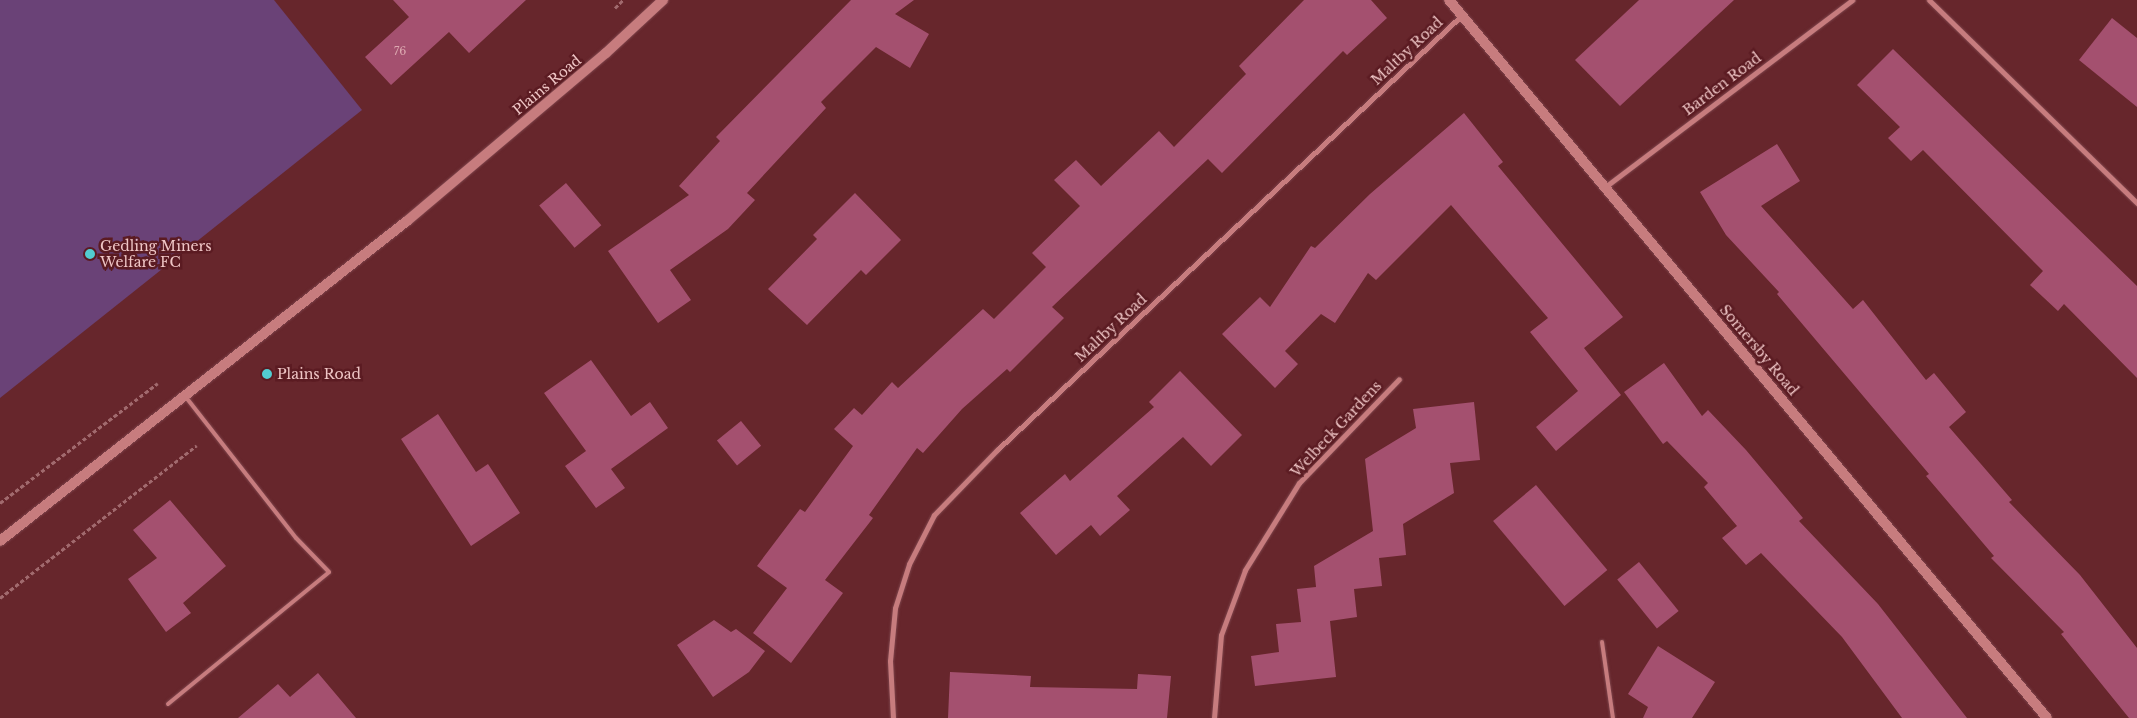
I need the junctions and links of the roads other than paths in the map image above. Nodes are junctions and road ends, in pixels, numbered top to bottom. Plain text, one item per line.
1 (663, 0) edge
2 (1449, 0) edge
3 (1852, 0) edge
4 (1929, 0) edge
5 (1462, 15) junction
6 (1604, 187) junction
7 (2137, 203) edge
8 (1399, 379) dead end
9 (185, 395) junction
10 (0, 541) edge
11 (1602, 642) dead end
12 (168, 704) dead end
13 (893, 718) edge
14 (1214, 718) edge
15 (1613, 718) edge
16 (2047, 718) edge

1 - 9 street, Plains Road
2 - 5 street, Somersby Road
3 - 6 street, Barden Road
4 - 7 street
5 - 6 street, Somersby Road
5 - 13 street, Maltby Road
6 - 16 street, Somersby Road
8 - 14 street, Welbeck Gardens
9 - 10 street, Plains Road
9 - 12 lane
11 - 15 lane

